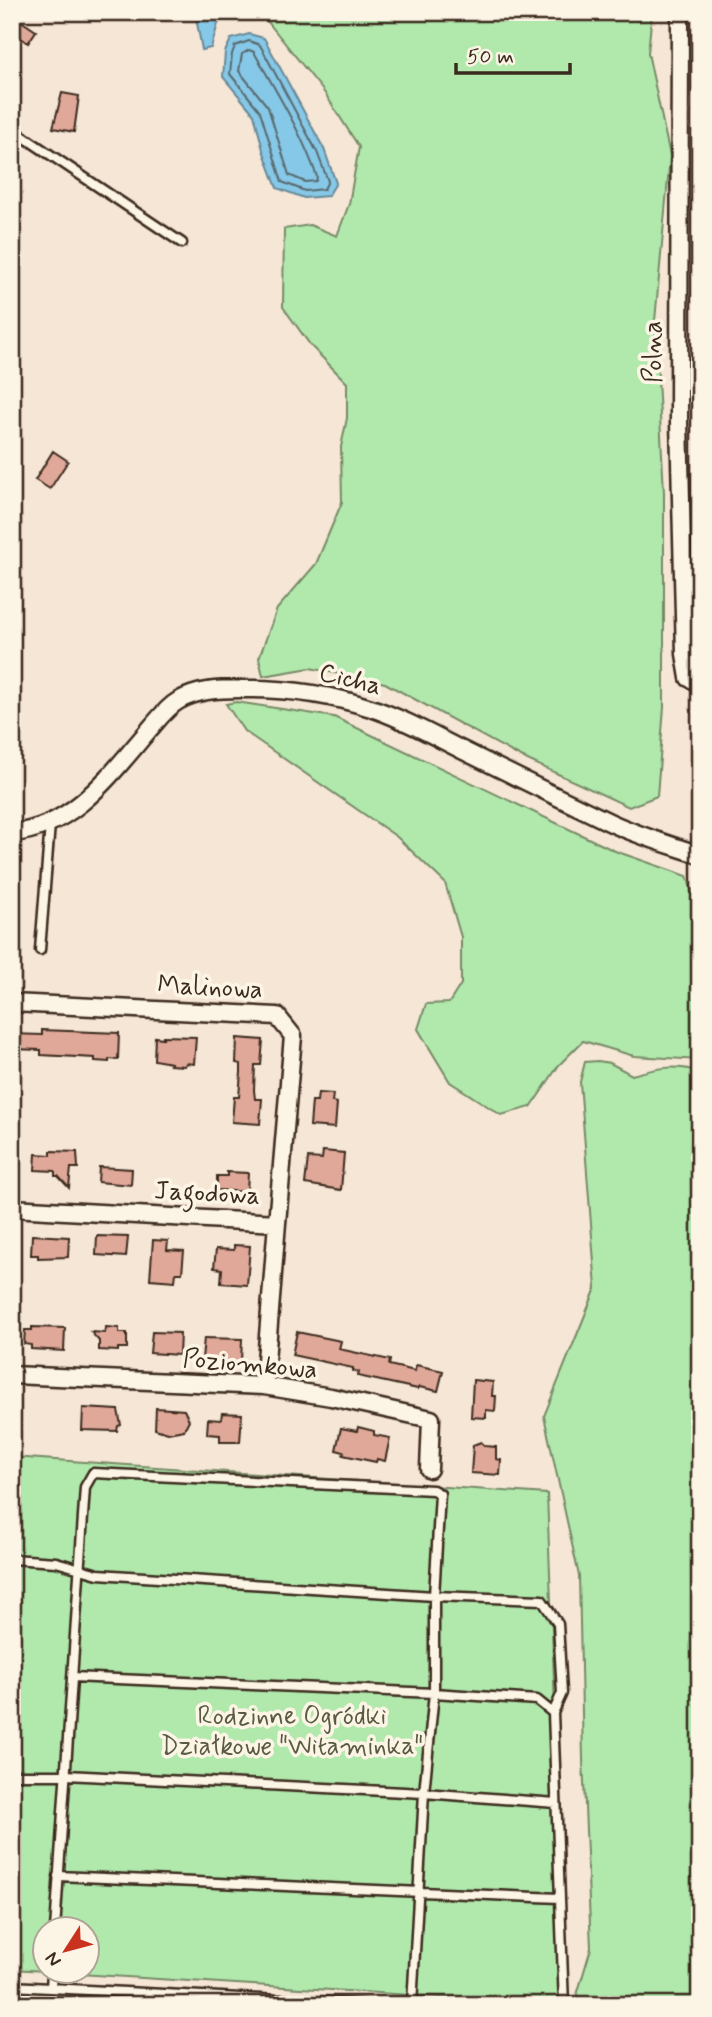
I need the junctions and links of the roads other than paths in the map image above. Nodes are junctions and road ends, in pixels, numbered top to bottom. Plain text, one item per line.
1 (680, 12) edge
2 (12, 129) edge
3 (182, 243) dead end
4 (700, 684) edge
5 (50, 824) junction
6 (12, 833) edge
7 (700, 855) edge
8 (40, 950) dead end
9 (12, 1003) edge
10 (12, 1208) edge
11 (277, 1223) junction
12 (12, 1375) edge
13 (264, 1386) junction
14 (429, 1469) dead end
15 (12, 1559) edge
16 (80, 1571) junction
17 (434, 1596) junction
18 (72, 1677) junction
19 (434, 1693) junction
20 (553, 1713) junction
21 (12, 1775) edge
22 (66, 1775) junction
23 (424, 1793) junction
24 (556, 1803) junction
25 (58, 1876) junction
26 (419, 1891) junction
27 (559, 1898) junction
28 (56, 1916) edge
29 (12, 1986) edge
30 (51, 1988) joint
31 (376, 2005) edge
32 (412, 2005) edge
33 (564, 2005) edge

1 - 4 street, Polna
2 - 3 lane
5 - 6 street, Cicha
5 - 7 street, Cicha
5 - 8 lane
9 - 11 street, Malinowa
10 - 11 street, Jagodowa
11 - 13 street, Jagodowa
12 - 13 street, Poziomkowa
13 - 14 street, Poziomkowa
15 - 16 lane
16 - 17 lane
16 - 17 lane
16 - 18 lane
17 - 19 lane
17 - 20 lane
18 - 19 lane
18 - 22 lane
19 - 20 lane
19 - 23 lane
20 - 24 lane
21 - 22 lane
22 - 23 lane
22 - 25 lane
23 - 24 lane
23 - 26 lane
24 - 27 lane
25 - 26 lane
25 - 28 lane
26 - 27 lane
26 - 32 lane
27 - 33 lane
29 - 30 lane
30 - 31 lane

